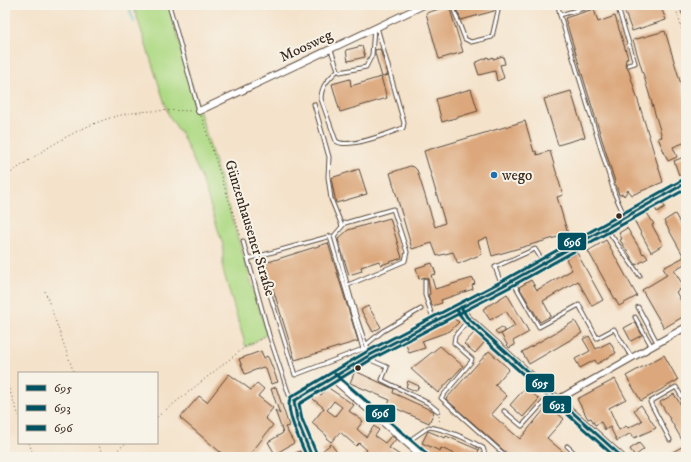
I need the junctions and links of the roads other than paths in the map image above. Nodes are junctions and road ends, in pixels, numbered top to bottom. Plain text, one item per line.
1 (169, 5) edge
2 (424, 5) edge
3 (452, 5) edge
4 (496, 5) edge
5 (558, 5) edge
6 (594, 5) edge
7 (617, 5) edge
8 (684, 5) edge
9 (686, 12) edge
10 (560, 15) junction
11 (376, 27) junction
12 (331, 49) junction
13 (628, 65) dead end
14 (338, 70) junction
15 (314, 104) dead end
16 (200, 111) joint
17 (606, 150) dead end
18 (604, 155) junction
19 (686, 183) edge
20 (625, 217) junction
21 (342, 226) junction
22 (606, 228) junction
23 (332, 236) junction
24 (243, 241) road end
25 (258, 256) junction
26 (248, 259) junction
27 (544, 263) junction
28 (640, 276) dead end
29 (425, 280) dead end
30 (512, 280) junction
31 (348, 285) junction
32 (502, 286) junction
33 (461, 307) junction
34 (638, 307) dead end
35 (421, 309) dead end
36 (635, 317) dead end
37 (469, 319) junction
38 (434, 321) junction
39 (686, 327) edge
40 (658, 344) junction
41 (367, 346) junction
42 (652, 347) junction
43 (363, 349) junction
44 (370, 355) junction
45 (632, 358) junction
46 (332, 378) junction
47 (552, 393) junction
48 (559, 399) junction
49 (294, 401) junction
50 (686, 404) edge
51 (438, 411) road end
52 (504, 411) dead end
53 (670, 440) dead end
54 (409, 445) junction
55 (567, 446) dead end
56 (312, 457) edge
57 (422, 457) edge
58 (486, 457) edge
59 (507, 457) edge
60 (579, 457) edge
61 (622, 457) edge

1 - 16 lane
2 - 11 street, Moosweg
3 - 4 lane
5 - 10 lane
6 - 10 lane
7 - 13 lane
8 - 9 street
10 - 18 lane
11 - 12 street, Moosweg
11 - 14 lane
11 - 14 lane
12 - 14 lane
12 - 16 street, Moosweg
15 - 21 lane
17 - 18 lane
18 - 20 lane
19 - 20 street
20 - 22 street
21 - 23 lane
21 - 31 lane
22 - 27 street
22 - 28 lane
23 - 25 lane
23 - 31 lane
23 - 43 lane
24 - 26 lane, Günzenhausener Straße
25 - 26 lane
25 - 43 lane
26 - 49 lane, Günzenhausener Straße
27 - 30 street
27 - 32 lane
29 - 38 lane
30 - 32 street
30 - 45 lane
31 - 41 lane
32 - 33 street
33 - 37 street
33 - 38 street
34 - 40 lane
35 - 41 lane
36 - 42 lane
37 - 47 street
37 - 59 lane
38 - 44 street
39 - 40 street
40 - 42 street
41 - 43 lane
41 - 44 lane
42 - 45 street
44 - 46 street
44 - 51 lane
45 - 48 street
46 - 49 street
46 - 54 street
47 - 48 street
47 - 52 lane
48 - 61 street
49 - 56 street, Günzenhausener Straße
50 - 53 lane
54 - 57 street
54 - 58 lane
55 - 60 lane

